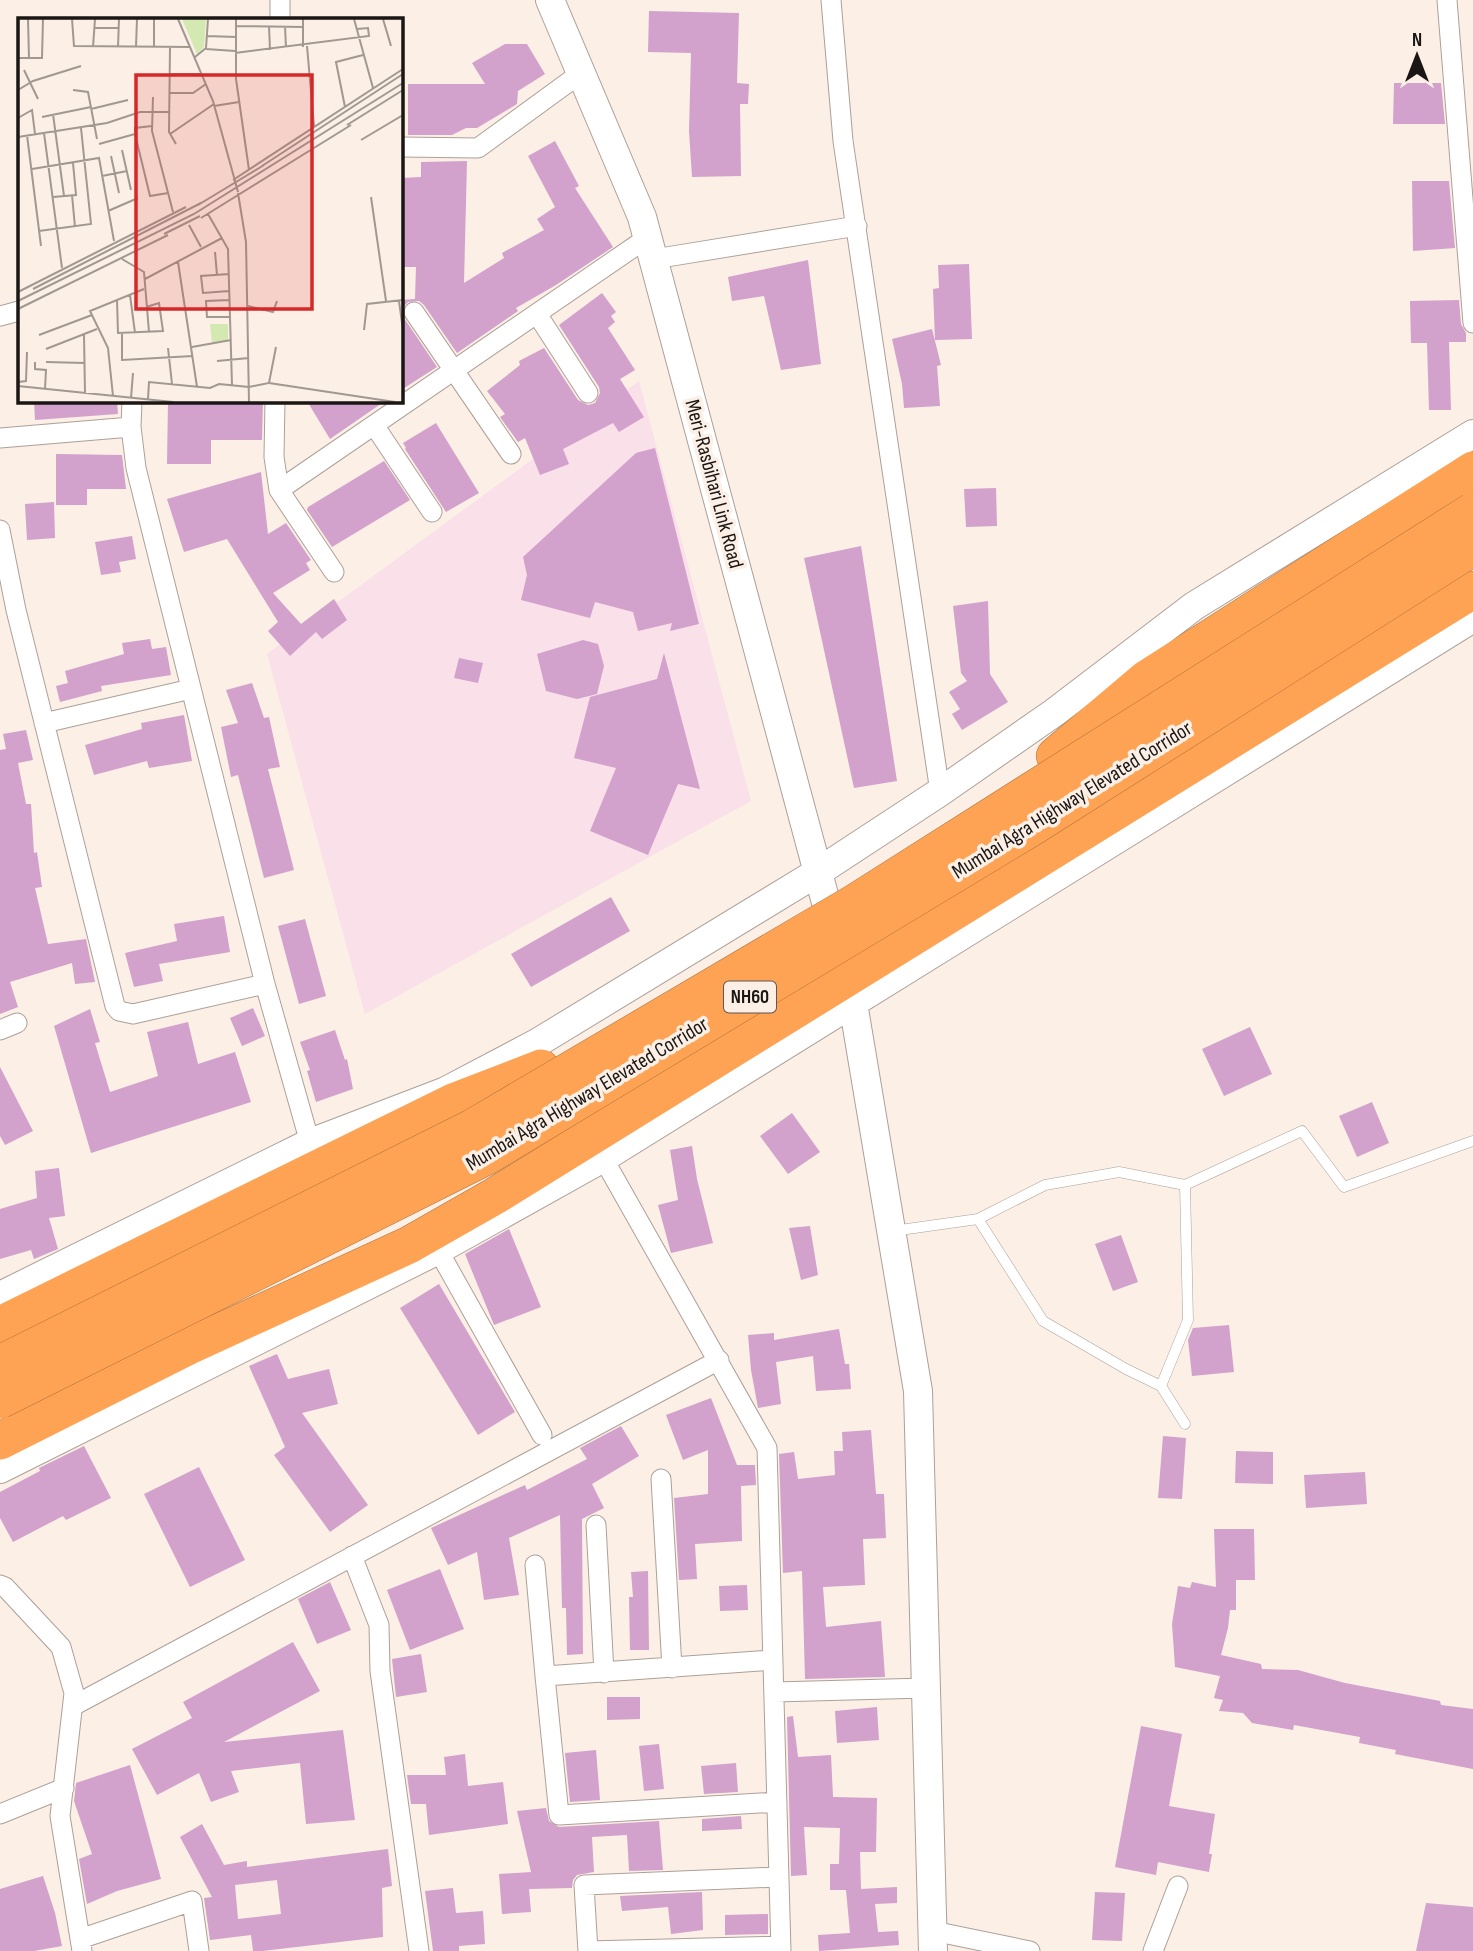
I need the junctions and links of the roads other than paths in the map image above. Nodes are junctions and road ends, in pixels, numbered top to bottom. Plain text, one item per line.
1 (280, 0) edge
2 (550, 0) edge
3 (831, 0) edge
4 (1447, 0) edge
5 (280, 18) edge
6 (582, 73) junction
7 (402, 147) edge
8 (857, 226) junction
9 (651, 248) junction
10 (18, 311) edge
11 (414, 312) dead end
12 (537, 314) junction
13 (0, 316) edge
14 (1473, 323) edge
15 (455, 370) junction
16 (588, 393) dead end
17 (132, 402) edge
18 (275, 402) edge
19 (374, 425) junction
20 (131, 427) junction
21 (1473, 434) edge
22 (0, 438) edge
23 (512, 454) dead end
24 (1473, 470) edge
25 (279, 490) junction
26 (1473, 511) edge
27 (432, 512) dead end
28 (0, 530) edge
29 (1473, 547) edge
30 (334, 572) dead end
31 (1473, 590) edge
32 (1473, 618) edge
33 (191, 689) junction
34 (44, 723) junction
35 (1055, 756) dead end
36 (940, 792) junction
37 (818, 872) junction
38 (265, 984) junction
39 (850, 991) junction
40 (541, 1068) dead end
41 (1473, 1140) edge
42 (310, 1143) junction
43 (603, 1158) junction
44 (1185, 1185) junction
45 (978, 1219) junction
46 (890, 1231) junction
47 (438, 1250) junction
48 (0, 1296) edge
49 (0, 1325) edge
50 (719, 1360) junction
51 (0, 1364) edge
52 (1161, 1386) junction
53 (0, 1400) edge
54 (1185, 1424) dead end
55 (542, 1435) dead end
56 (0, 1441) edge
57 (0, 1469) edge
58 (661, 1479) dead end
59 (596, 1525) dead end
60 (352, 1556) junction
61 (535, 1565) dead end
62 (0, 1585) edge
63 (773, 1660) junction
64 (672, 1668) junction
65 (604, 1672) junction
66 (545, 1676) junction
67 (926, 1688) junction
68 (774, 1692) junction
69 (73, 1706) junction
70 (64, 1788) junction
71 (777, 1802) junction
72 (0, 1814) edge
73 (779, 1877) junction
74 (1178, 1886) dead end
75 (933, 1941) edge
76 (81, 1945) edge
77 (781, 1949) edge
78 (199, 1951) edge
79 (419, 1951) edge
80 (587, 1951) edge
81 (1030, 1951) edge
82 (1153, 1951) edge

1 - 5 street
2 - 6 street, Meri-Rasbihari Link Road
3 - 8 street
4 - 14 street
6 - 7 street
6 - 9 street, Meri-Rasbihari Link Road
8 - 9 street
8 - 36 street
9 - 12 street
9 - 37 street, Meri-Rasbihari Link Road
10 - 13 street
11 - 15 street
12 - 15 street
12 - 16 street
15 - 19 street
15 - 23 street
17 - 20 street
18 - 25 street
19 - 25 street
19 - 27 street
20 - 22 street
20 - 33 street
21 - 36 street
24 - 35 highway
25 - 30 street
26 - 51 highway, Mumbai Agra Highway Elevated Corridor / NH60, bridge
28 - 34 street
29 - 53 highway, Mumbai Agra Highway Elevated Corridor / NH60, bridge
31 - 39 highway
32 - 39 street
33 - 34 street
33 - 38 street
34 - 38 street
36 - 37 street
37 - 39 street, Meri-Rasbihari Link Road
37 - 42 street
38 - 42 street
39 - 43 street
39 - 46 street, Meri-Rasbihari Link Road
39 - 56 highway
40 - 49 highway
41 - 44 lane
42 - 48 street
43 - 47 street
43 - 50 street
44 - 45 lane
44 - 52 lane
45 - 46 lane
45 - 52 lane
46 - 67 street, Meri-Rasbihari Link Road
47 - 55 street
47 - 57 street
50 - 60 street
50 - 63 street
52 - 54 lane
58 - 64 street
59 - 65 street
60 - 69 street
60 - 79 street
61 - 66 street
62 - 69 street
63 - 64 street
63 - 68 street
64 - 65 street
65 - 66 street
66 - 71 street
67 - 68 street
67 - 75 street, Meri-Rasbihari Link Road
68 - 71 street
69 - 70 street
70 - 72 street
70 - 76 street
71 - 73 street
73 - 77 street
73 - 80 street
74 - 82 street
75 - 81 street
76 - 78 street
77 - 80 street

